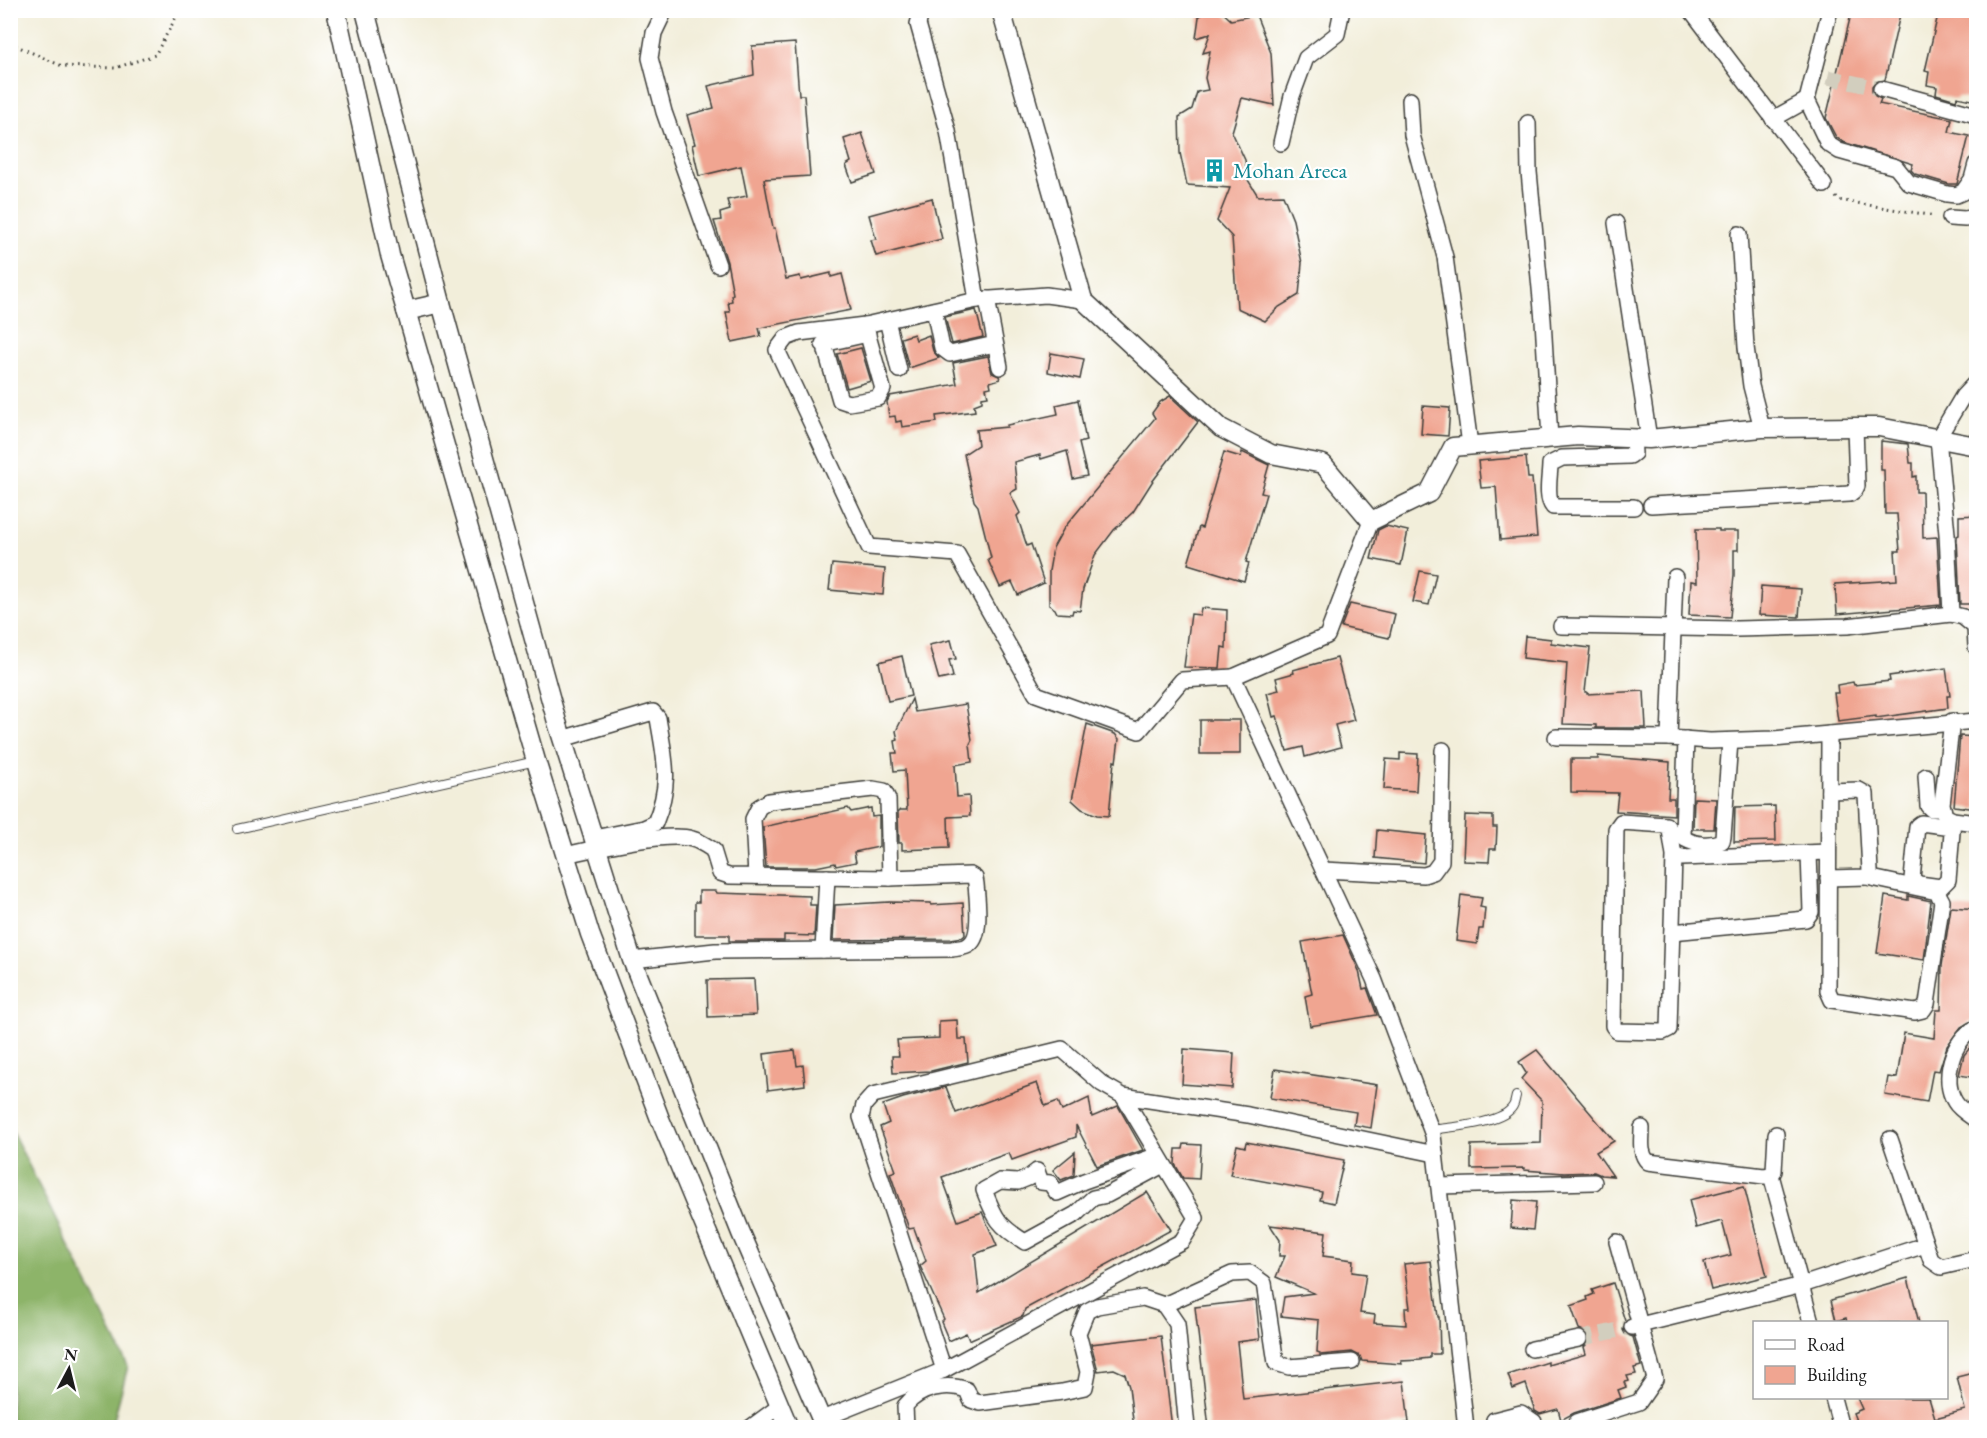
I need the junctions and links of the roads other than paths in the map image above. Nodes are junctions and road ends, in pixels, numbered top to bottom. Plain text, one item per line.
1 (336, 10) edge
2 (365, 10) edge
3 (666, 10) edge
4 (922, 10) edge
5 (1001, 10) edge
6 (1342, 10) edge
7 (1691, 10) edge
8 (1830, 10) edge
9 (1881, 89) tunnel mouth
10 (1410, 100) dead end
11 (1807, 100) junction
12 (1977, 115) edge
13 (1773, 119) junction
14 (1528, 123) dead end
15 (1281, 143) dead end
16 (1977, 164) edge
17 (1824, 185) road end
18 (1977, 217) edge
19 (1950, 218) road end
20 (1616, 223) dead end
21 (1739, 234) dead end
22 (718, 266) dead end
23 (982, 300) junction
24 (1083, 300) junction
25 (441, 303) junction
26 (934, 310) junction
27 (406, 311) junction
28 (887, 320) junction
29 (866, 330) junction
30 (995, 344) junction
31 (1000, 368) dead end
32 (899, 370) dead end
33 (1977, 382) edge
34 (1855, 427) junction
35 (1762, 428) junction
36 (1641, 438) junction
37 (1938, 438) junction
38 (1550, 439) junction
39 (1470, 445) junction
40 (1977, 446) edge
41 (1651, 505) dead end
42 (1634, 507) dead end
43 (1371, 521) junction
44 (1674, 577) dead end
45 (1951, 615) junction
46 (1561, 626) dead end
47 (1674, 627) junction
48 (1977, 647) edge
49 (1233, 677) junction
50 (1977, 721) edge
51 (1952, 722) junction
52 (528, 731) junction
53 (560, 731) junction
54 (1829, 734) junction
55 (1556, 738) dead end
56 (1669, 738) junction
57 (1686, 739) junction
58 (1730, 741) junction
59 (1443, 750) dead end
60 (536, 761) junction
61 (1926, 776) dead end
62 (1829, 791) junction
63 (1950, 819) junction
64 (1977, 823) edge
65 (237, 829) dead end
66 (595, 843) junction
67 (1828, 852) junction
68 (1809, 853) junction
69 (565, 855) junction
70 (1674, 856) junction
71 (1323, 870) junction
72 (756, 876) junction
73 (826, 877) junction
74 (1867, 877) junction
75 (890, 878) junction
76 (1828, 878) junction
77 (1672, 932) junction
78 (823, 950) junction
79 (632, 960) junction
80 (1977, 1028) edge
81 (687, 1096) junction
82 (1123, 1096) junction
83 (1515, 1096) dead end
84 (655, 1107) junction
85 (1977, 1120) edge
86 (1642, 1128) dead end
87 (1431, 1130) junction
88 (1776, 1134) dead end
89 (1890, 1139) dead end
90 (1435, 1154) junction
91 (1160, 1160) junction
92 (1772, 1175) junction
93 (1594, 1182) dead end
94 (1439, 1186) junction
95 (1617, 1242) dead end
96 (1925, 1245) junction
97 (1977, 1259) edge
98 (1802, 1286) junction
99 (1164, 1305) junction
100 (1811, 1321) edge
101 (1636, 1326) junction
102 (1579, 1339) tunnel mouth
103 (1532, 1349) dead end
104 (1352, 1362) dead end
105 (944, 1370) junction
106 (811, 1393) junction
107 (1833, 1399) edge
108 (780, 1406) junction
109 (1494, 1420) dead end
110 (1577, 1422) dead end
111 (824, 1424) edge
112 (750, 1428) edge
113 (789, 1428) edge
114 (906, 1428) edge
115 (1187, 1428) edge
116 (1466, 1428) edge
117 (1537, 1428) edge
118 (1841, 1428) edge

1 - 27 street
2 - 25 street
3 - 22 street
4 - 23 street
5 - 24 street
6 - 15 street
7 - 13 street
8 - 11 street
9 - 12 street
10 - 39 street
11 - 13 street
11 - 16 street
13 - 17 street
14 - 38 street
18 - 19 street
20 - 36 street
21 - 35 street
23 - 24 street
23 - 26 street
23 - 30 street
24 - 43 street
25 - 27 street
25 - 53 street
26 - 28 street
26 - 30 street
27 - 52 street
28 - 29 street
28 - 32 street
29 - 29 street
29 - 49 street
30 - 31 street
33 - 37 street
34 - 35 street
34 - 37 street
34 - 41 street
35 - 36 street
36 - 38 street
36 - 42 street
37 - 40 street
37 - 45 street
38 - 39 street
39 - 43 street
43 - 49 street
44 - 47 street
45 - 47 street
45 - 48 street
46 - 47 street
47 - 56 street
49 - 71 street
50 - 51 street
51 - 54 street
51 - 63 street
52 - 53 street
52 - 60 street
53 - 66 street
53 - 66 street
54 - 58 street
54 - 62 street
55 - 56 street
56 - 57 street
57 - 58 street
57 - 58 street
59 - 71 street
60 - 65 lane
60 - 69 street
61 - 63 street
62 - 67 street
62 - 74 street
63 - 64 street
66 - 69 street
66 - 72 street
66 - 79 street
67 - 68 street
67 - 76 street
68 - 70 street
68 - 77 street
69 - 84 street
70 - 77 street
70 - 77 street
71 - 87 street
72 - 73 street
72 - 75 street
73 - 75 street
73 - 78 street
74 - 76 street
74 - 76 street
75 - 78 street
78 - 79 street
79 - 81 street
80 - 85 street
81 - 84 street
81 - 106 street
82 - 90 street
82 - 91 street
82 - 105 street
83 - 87 lane
84 - 108 street
86 - 92 street
87 - 90 street
88 - 92 street
89 - 96 street
90 - 94 street
91 - 91 street
91 - 105 street
92 - 98 street
93 - 94 street
94 - 116 street
95 - 101 street
96 - 97 street
96 - 98 street
98 - 100 street
98 - 101 street
99 - 104 street
99 - 114 street
99 - 115 street
101 - 110 street
102 - 103 street
105 - 111 street
106 - 108 street
106 - 111 street
107 - 118 street
108 - 112 street
108 - 113 street
109 - 117 street

